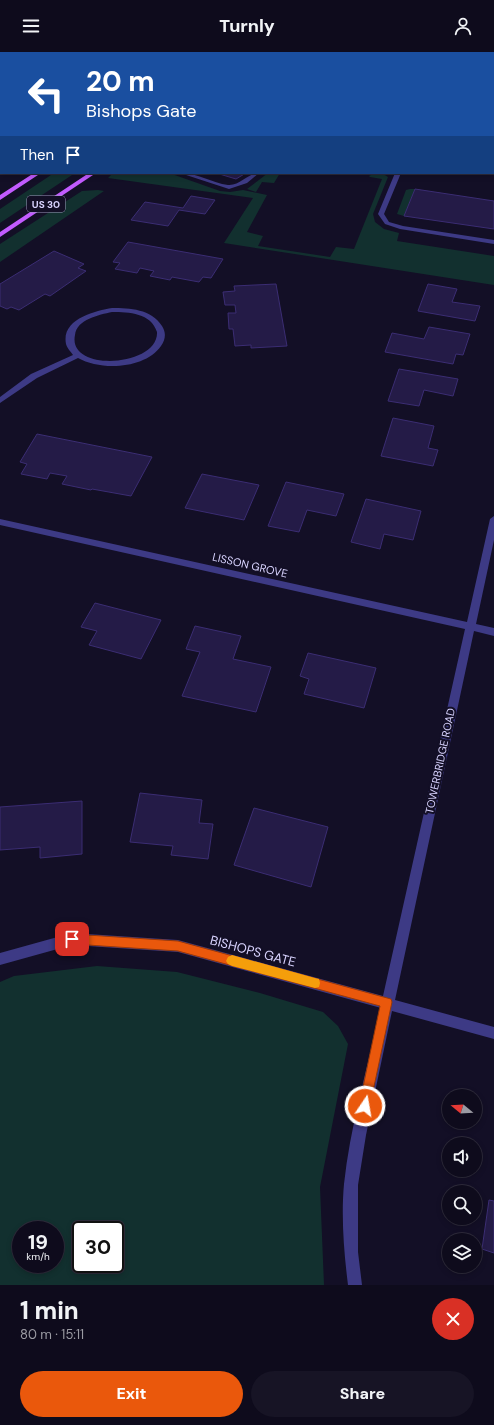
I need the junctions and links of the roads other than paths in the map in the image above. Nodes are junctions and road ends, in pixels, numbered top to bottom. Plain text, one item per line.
1 (36, 174) edge
2 (91, 174) edge
3 (186, 174) edge
4 (255, 174) edge
5 (398, 174) edge
6 (0, 198) edge
7 (0, 234) edge
8 (494, 242) edge
9 (79, 355) junction
10 (0, 401) edge
11 (494, 519) edge
12 (0, 522) edge
13 (470, 627) junction
14 (494, 632) edge
15 (0, 959) edge
16 (387, 1002) junction
17 (494, 1033) edge
18 (355, 1285) edge

1 - 6 main road, US 30
2 - 7 main road, US 30
3 - 4 street
5 - 8 street
9 - 9 street
9 - 10 street
11 - 13 street, TOWERBRIDGE ROAD
12 - 13 street, LISSON GROVE
13 - 14 street, LISSON GROVE
13 - 16 street, TOWERBRIDGE ROAD
15 - 16 street, BISHOPS GATE
16 - 17 street, BISHOPS GATE
16 - 18 street, TOWERBRIDGE ROAD

